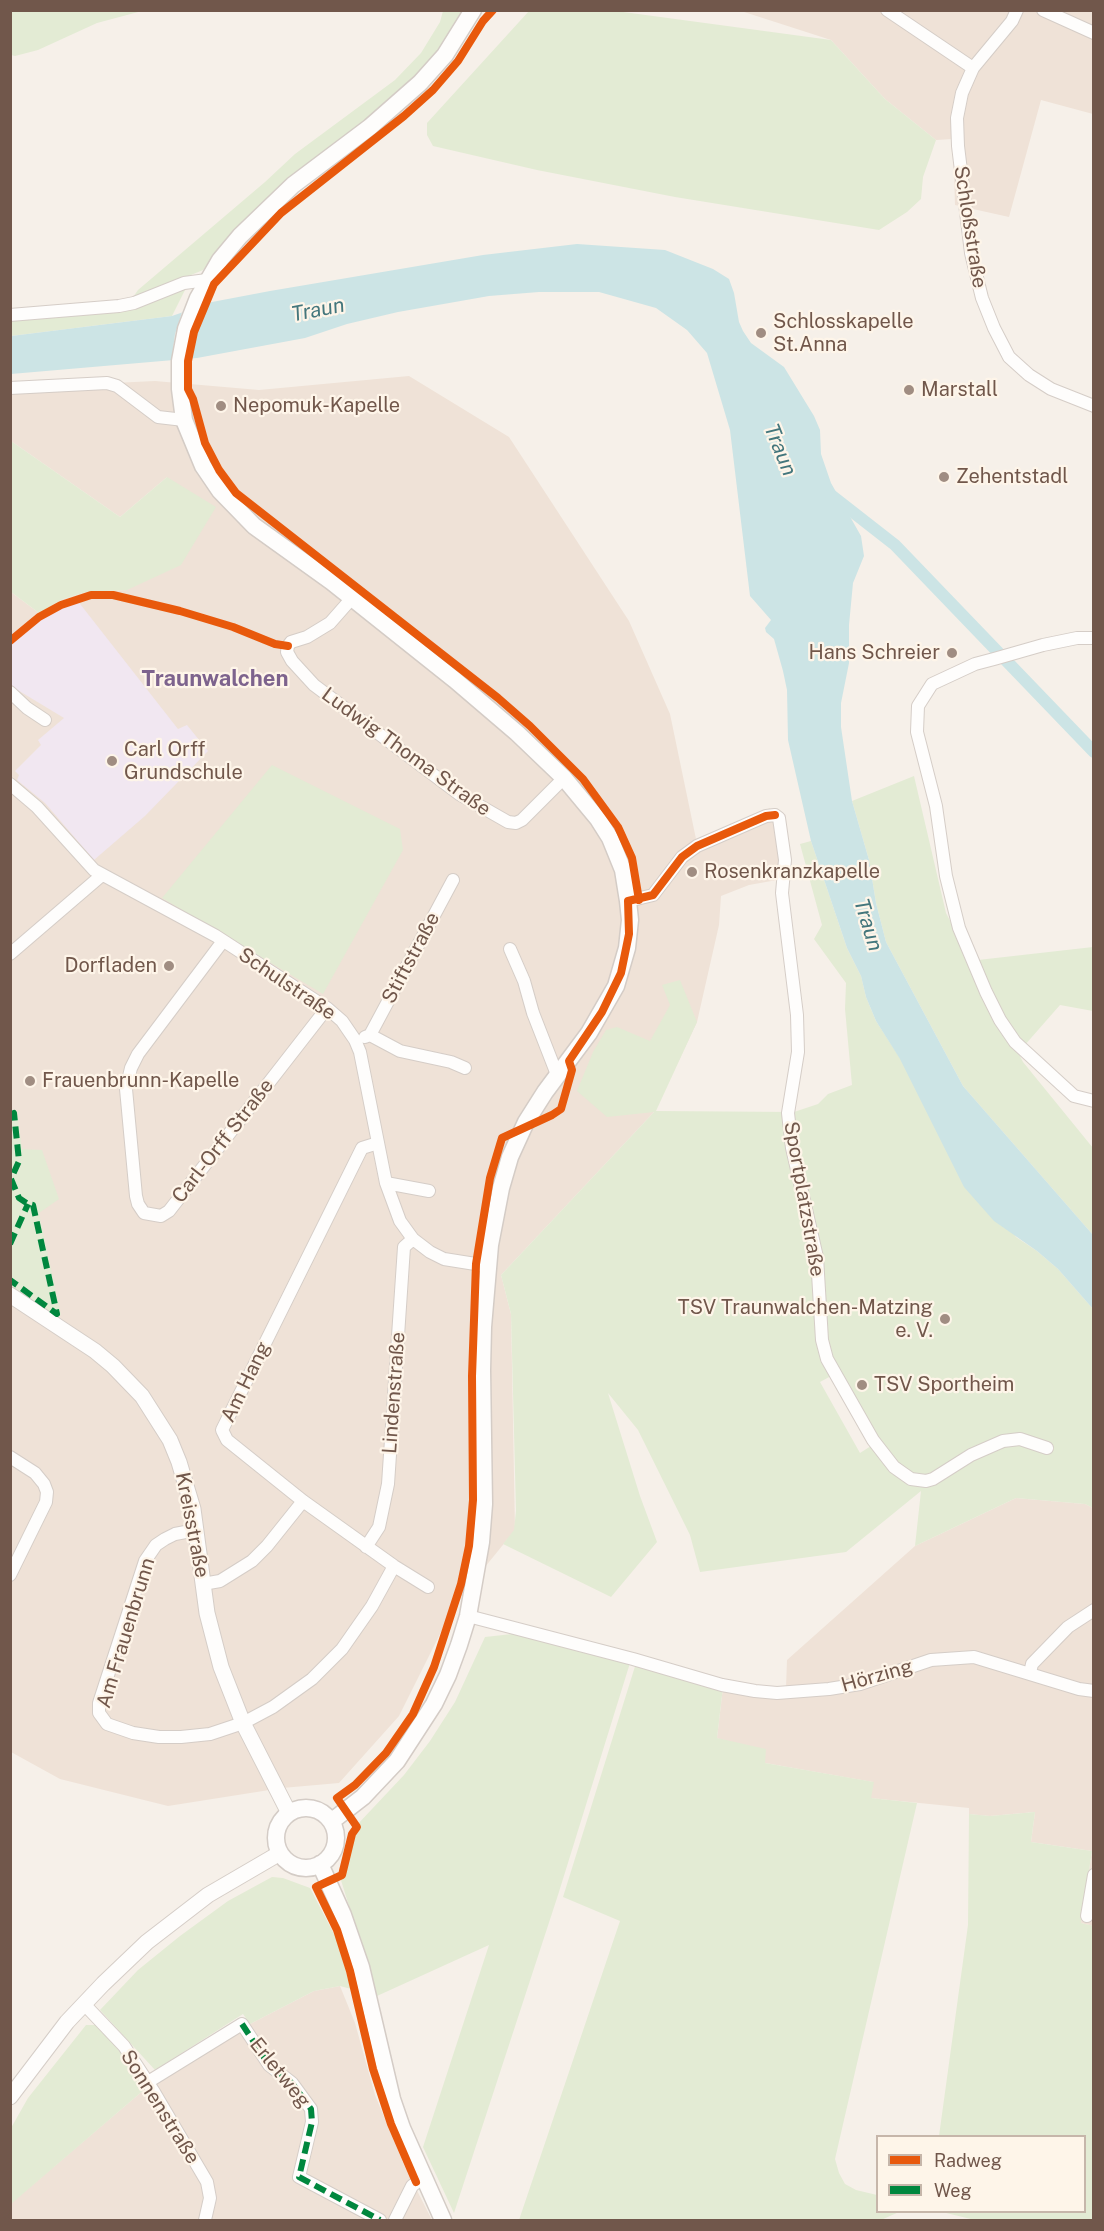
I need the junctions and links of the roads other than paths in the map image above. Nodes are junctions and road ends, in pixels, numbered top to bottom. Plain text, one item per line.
1 (473, 10) edge
2 (887, 10) edge
3 (1017, 10) edge
4 (1042, 10) edge
5 (1094, 33) edge
6 (973, 68) junction
7 (207, 280) junction
8 (10, 315) edge
9 (10, 388) edge
10 (1094, 406) edge
11 (184, 420) junction
12 (352, 598) junction
13 (1094, 638) edge
14 (10, 692) edge
15 (45, 720) dead end
16 (564, 778) junction
17 (10, 784) edge
18 (102, 875) junction
19 (453, 880) dead end
20 (628, 901) junction
21 (223, 941) junction
22 (510, 950) dead end
23 (10, 954) edge
24 (327, 1008) junction
25 (370, 1035) junction
26 (355, 1040) junction
27 (465, 1068) dead end
28 (558, 1074) junction
29 (1094, 1101) edge
30 (378, 1143) junction
31 (386, 1183) junction
32 (429, 1191) dead end
33 (413, 1239) junction
34 (488, 1266) junction
35 (12, 1299) edge
36 (1047, 1448) dead end
37 (10, 1457) edge
38 (303, 1501) junction
39 (196, 1530) junction
40 (366, 1547) junction
41 (394, 1566) junction
42 (10, 1575) edge
43 (203, 1584) junction
44 (428, 1587) dead end
45 (1094, 1610) edge
46 (468, 1616) junction
47 (1030, 1673) junction
48 (1094, 1691) edge
49 (243, 1723) junction
50 (289, 1813) junction
51 (332, 1821) junction
52 (280, 1852) junction
53 (320, 1864) junction
54 (1094, 1875) edge
55 (1087, 1916) dead end
56 (84, 2004) junction
57 (148, 2082) junction
58 (10, 2097) edge
59 (422, 2178) junction
60 (205, 2220) edge
61 (380, 2220) edge
62 (395, 2220) edge
63 (442, 2220) edge

1 - 7 main road
2 - 6 street
3 - 6 street, Schloßstraße
4 - 5 street
6 - 10 street, Schloßstraße
7 - 8 street
7 - 11 main road
9 - 11 street
11 - 12 main road
12 - 16 main road
12 - 16 street, Ludwig Thoma Straße
13 - 29 street
14 - 15 street
16 - 20 main road
17 - 18 street, Schulstraße
18 - 21 street, Schulstraße
18 - 23 street
19 - 25 street, Stiftstraße
20 - 28 main road
20 - 36 street, Sportplatzstraße
21 - 24 street, Schulstraße
21 - 24 street, Carl-Orff Straße
22 - 28 street
24 - 26 street, Schulstraße
25 - 26 street
25 - 27 street
26 - 30 street, Schulstraße
28 - 34 main road
30 - 31 street, Schulstraße
30 - 38 street, Am Hang
31 - 32 street
31 - 33 street, Schulstraße
33 - 34 street, Schulstraße
33 - 40 street, Lindenstraße
34 - 46 main road
35 - 39 street, Kreisstraße
37 - 42 street
38 - 40 street, Am Hang
38 - 43 street
39 - 43 street, Kreisstraße
39 - 49 street, Am Frauenbrunn
40 - 41 street, Am Hang
41 - 44 street, Am Hang
41 - 49 street, Am Frauenbrunn
43 - 49 street, Kreisstraße
45 - 47 street
46 - 47 street, Hörzing
46 - 51 main road
47 - 48 street, Hörzing
49 - 50 street, Kreisstraße
50 - 51 main road
50 - 52 main road
51 - 53 main road
52 - 53 main road
52 - 56 street
53 - 59 main road
54 - 55 street
56 - 57 street, Sonnenstraße
56 - 58 street
57 - 60 street, Sonnenstraße
57 - 61 street, Erletweg
59 - 62 street
59 - 63 main road

